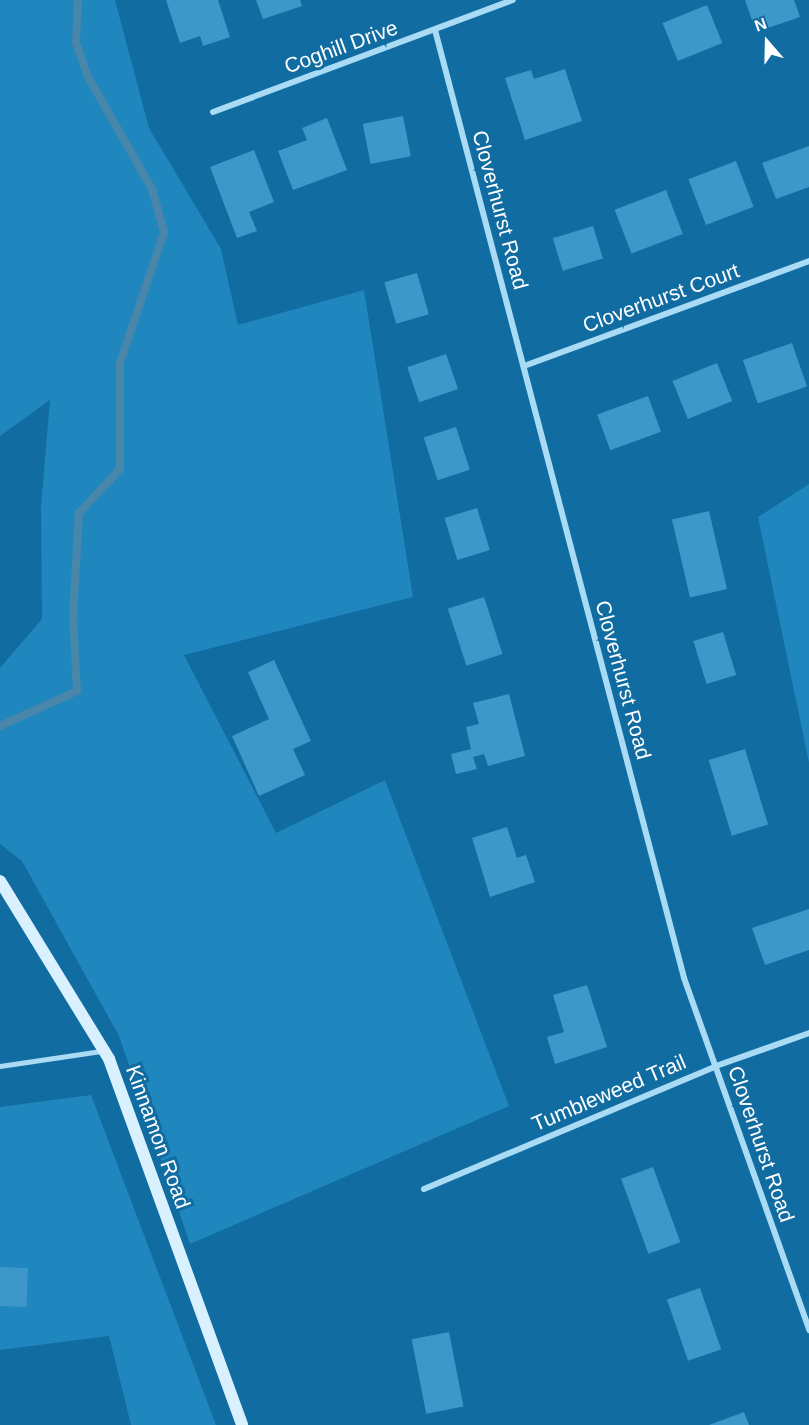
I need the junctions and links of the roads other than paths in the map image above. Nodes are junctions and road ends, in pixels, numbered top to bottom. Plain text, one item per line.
1 (513, 0) edge
2 (435, 30) junction
3 (213, 112) dead end
4 (809, 261) edge
5 (524, 366) junction
6 (0, 881) edge
7 (809, 1033) edge
8 (104, 1051) junction
9 (0, 1066) edge
10 (716, 1066) junction
11 (424, 1189) dead end
12 (809, 1330) edge
13 (242, 1425) edge

1 - 2 street, Coghill Drive
2 - 3 street, Coghill Drive
2 - 5 street, Cloverhurst Road
4 - 5 street, Cloverhurst Court
5 - 10 street, Cloverhurst Road
6 - 8 main road, Kinnamon Road
7 - 10 street, Tumbleweed Trail
8 - 9 lane
8 - 13 main road, Kinnamon Road
10 - 11 street, Tumbleweed Trail
10 - 12 street, Cloverhurst Road

